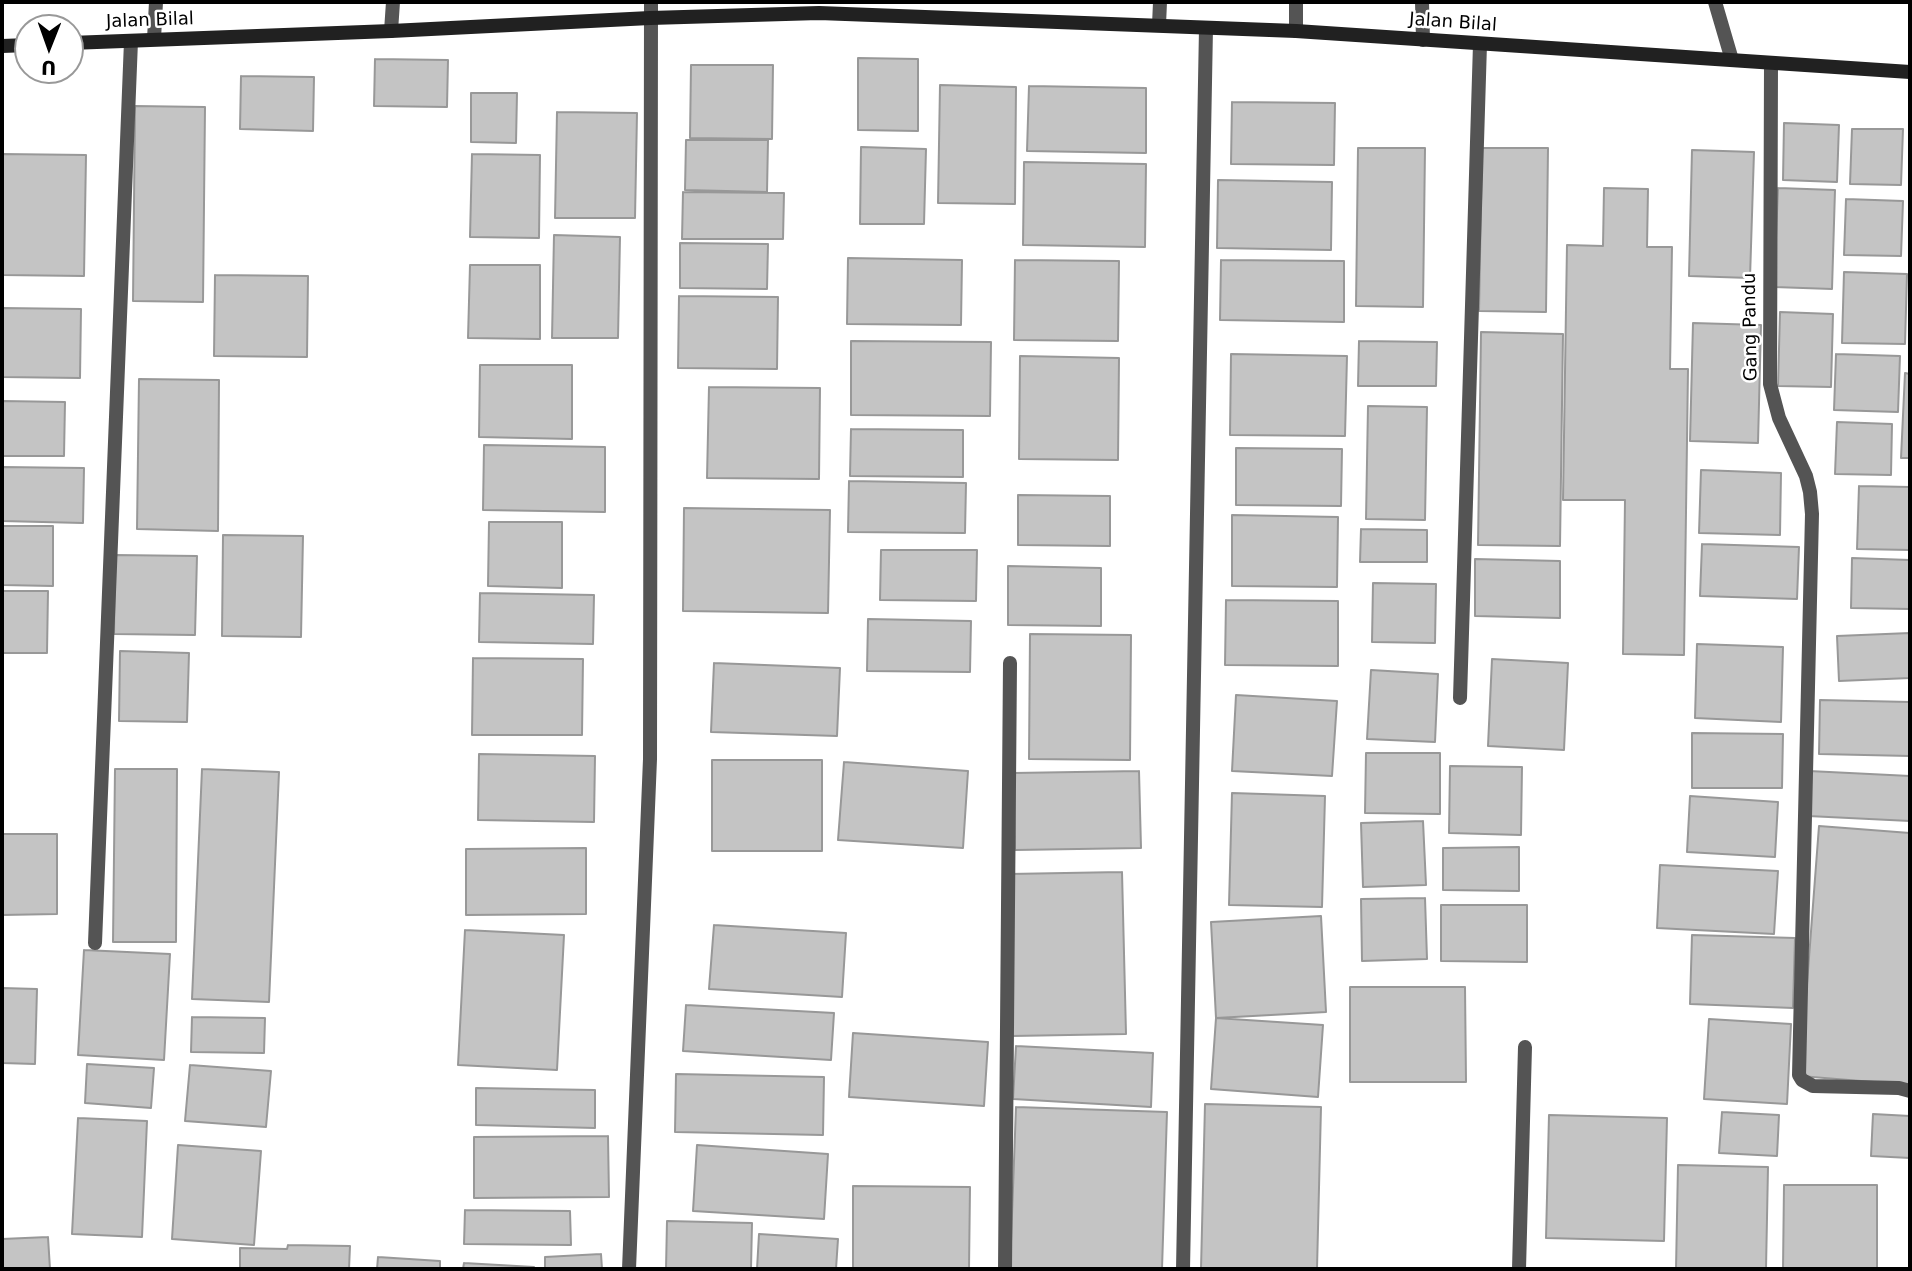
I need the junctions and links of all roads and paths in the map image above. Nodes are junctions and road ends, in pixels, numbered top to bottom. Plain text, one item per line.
1 (156, 2) edge
2 (393, 2) edge
3 (650, 2) edge
4 (1160, 2) edge
5 (1296, 2) edge
6 (1422, 2) edge
7 (1715, 2) edge
8 (819, 7) edge
9 (650, 18) junction
10 (1159, 25) junction
11 (1206, 28) junction
12 (391, 31) junction
13 (1296, 31) junction
14 (154, 39) junction
15 (1423, 40) junction
16 (131, 41) junction
17 (84, 43) edge
18 (1480, 44) junction
19 (1732, 60) junction
20 (1771, 64) junction
21 (1910, 72) edge
22 (1010, 663) dead end
23 (1460, 698) dead end
24 (95, 943) dead end
25 (1525, 1047) dead end
26 (1910, 1091) edge
27 (629, 1269) edge
28 (1004, 1269) edge
29 (1183, 1269) edge
30 (1519, 1269) edge

1 - 14 street
2 - 12 street
3 - 9 street
4 - 10 street
5 - 13 street
6 - 15 street
7 - 19 street
8 - 9 main road, Jalan Bilal
8 - 10 main road, Jalan Bilal
9 - 12 main road, Jalan Bilal
9 - 27 street
10 - 11 main road, Jalan Bilal
11 - 13 main road, Jalan Bilal
11 - 29 street
12 - 14 main road, Jalan Bilal
13 - 15 main road, Jalan Bilal
14 - 16 main road, Jalan Bilal
15 - 18 main road, Jalan Bilal
16 - 17 main road, Jalan Bilal
16 - 24 street
18 - 19 main road, Jalan Bilal
18 - 23 street
19 - 20 main road, Jalan Bilal
20 - 21 main road, Jalan Bilal
20 - 26 street, Gang Pandu
22 - 28 street
25 - 30 street

